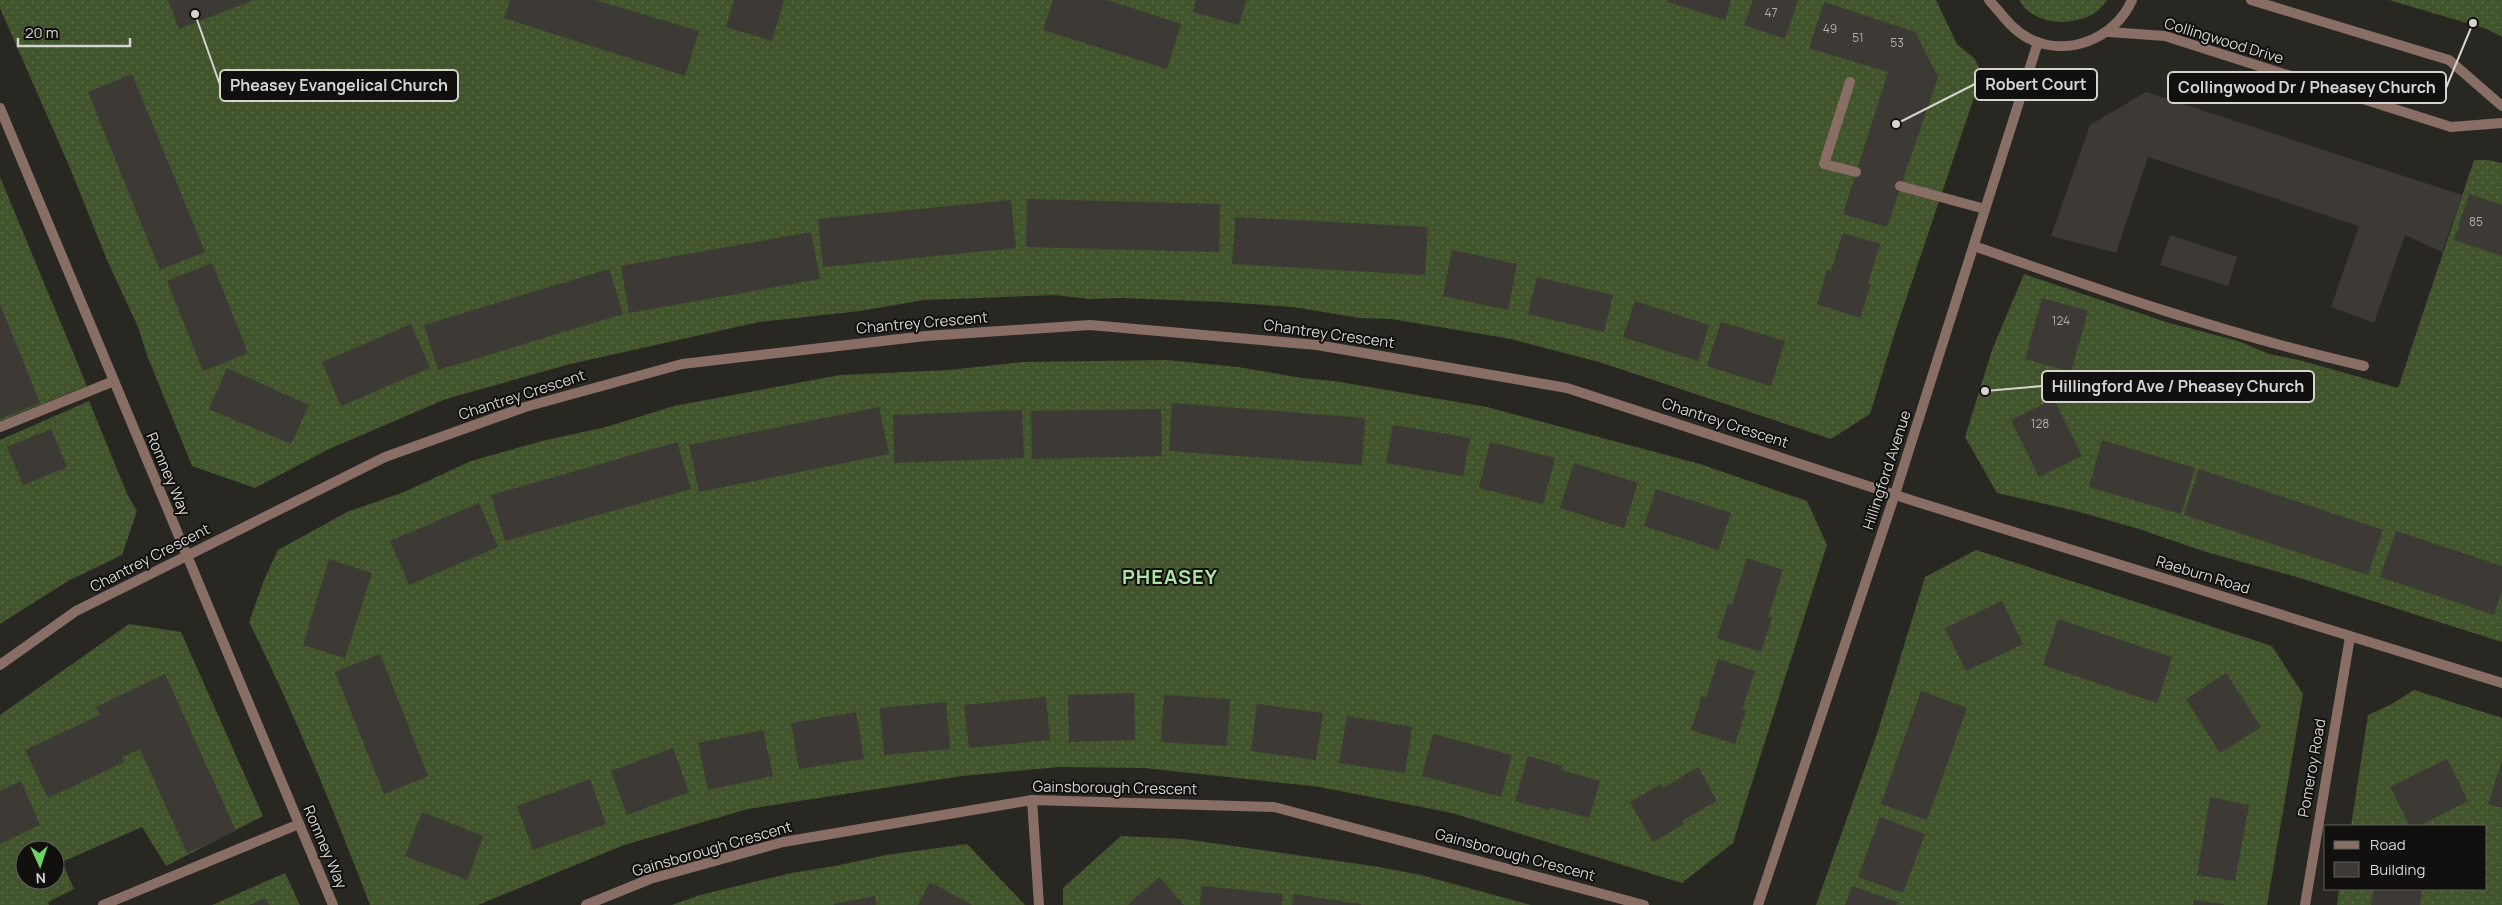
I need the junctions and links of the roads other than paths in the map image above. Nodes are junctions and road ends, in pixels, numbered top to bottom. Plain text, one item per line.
1 (2132, 0) edge
2 (2252, 0) edge
3 (1993, 3) edge
4 (2109, 32) junction
5 (2038, 42) junction
6 (1850, 82) dead end
7 (2502, 106) edge
8 (0, 108) edge
9 (2502, 123) edge
10 (1856, 172) dead end
11 (1900, 186) dead end
12 (1985, 209) junction
13 (1974, 246) junction
14 (2364, 366) dead end
15 (114, 381) junction
16 (0, 427) edge
17 (1895, 494) junction
18 (186, 556) junction
19 (2350, 637) junction
20 (0, 666) edge
21 (2502, 683) edge
22 (1032, 800) junction
23 (299, 824) junction
24 (103, 905) edge
25 (333, 905) edge
26 (586, 905) edge
27 (1039, 905) edge
28 (1644, 905) edge
29 (1758, 905) edge
30 (2305, 905) edge

1 - 4 street, Collingwood Drive
2 - 7 street
3 - 5 street, Collingwood Drive
4 - 5 street, Collingwood Drive
4 - 9 street, Collingwood Drive
5 - 12 street, Hillingford Avenue
6 - 10 street
8 - 15 street, Romney Way
11 - 12 street
12 - 13 street, Hillingford Avenue
13 - 14 street
13 - 17 street, Hillingford Avenue
15 - 16 street
15 - 18 street, Romney Way
17 - 18 street, Chantrey Crescent
17 - 19 street, Raeburn Road
17 - 29 street, Hillingford Avenue
18 - 20 street, Chantrey Crescent
18 - 23 street, Romney Way
19 - 21 street, Raeburn Road
19 - 30 street, Pomeroy Road
22 - 26 street, Gainsborough Crescent
22 - 27 street
22 - 28 street, Gainsborough Crescent
23 - 24 street
23 - 25 street, Romney Way

